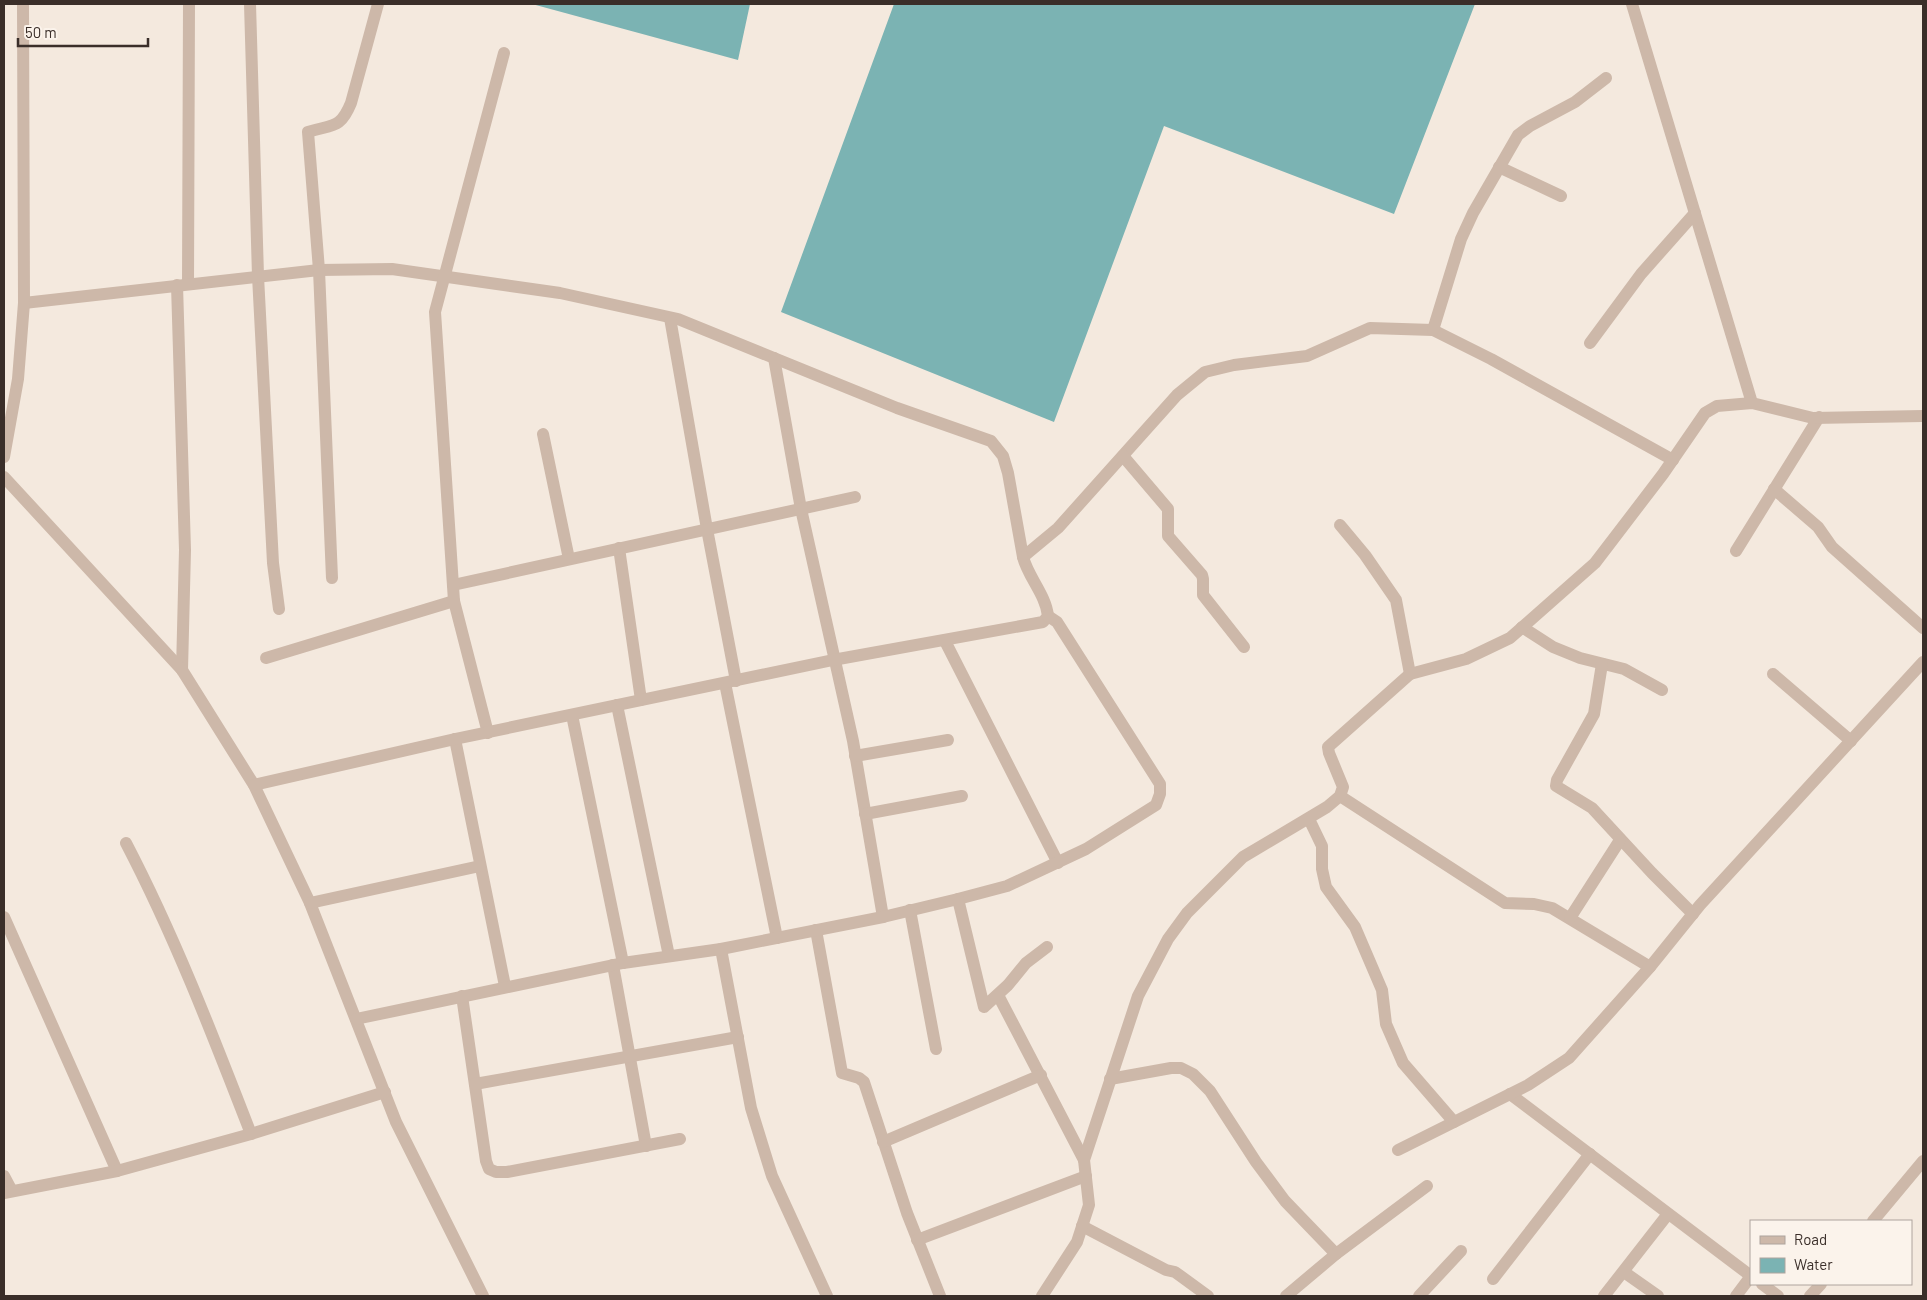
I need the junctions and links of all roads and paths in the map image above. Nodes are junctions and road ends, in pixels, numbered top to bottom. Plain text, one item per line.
1 (23, 4) edge
2 (189, 4) edge
3 (250, 4) edge
4 (378, 4) edge
5 (1632, 4) edge
6 (504, 53) dead end
7 (1606, 78) dead end
8 (1499, 167) junction
9 (1561, 196) dead end
10 (1695, 213) junction
11 (319, 270) junction
12 (258, 276) junction
13 (446, 276) junction
14 (183, 285) junction
15 (24, 302) junction
16 (670, 318) junction
17 (1433, 330) junction
18 (1590, 343) dead end
19 (774, 358) junction
20 (1752, 403) junction
21 (1923, 416) edge
22 (1819, 417) junction
23 (543, 434) dead end
24 (1123, 456) junction
25 (4, 457) edge
26 (1673, 460) junction
27 (4, 477) edge
28 (1774, 489) junction
29 (855, 497) dead end
30 (801, 509) junction
31 (1340, 525) dead end
32 (707, 529) junction
33 (619, 548) junction
34 (1736, 551) dead end
35 (1023, 557) junction
36 (569, 559) junction
37 (332, 578) dead end
38 (453, 585) junction
39 (454, 601) junction
40 (279, 609) dead end
41 (1048, 616) junction
42 (1522, 627) junction
43 (1923, 628) edge
44 (945, 641) junction
45 (1244, 646) dead end
46 (266, 658) dead end
47 (833, 660) junction
48 (1923, 662) edge
49 (1602, 664) junction
50 (182, 670) junction
51 (1410, 674) junction
52 (1773, 674) dead end
53 (731, 682) junction
54 (1662, 690) dead end
55 (641, 700) junction
56 (617, 705) junction
57 (572, 715) junction
58 (488, 732) junction
59 (455, 739) junction
60 (948, 740) dead end
61 (1851, 741) junction
62 (855, 756) junction
63 (254, 785) junction
64 (962, 796) dead end
65 (1340, 796) junction
66 (866, 814) junction
67 (1309, 819) junction
68 (1620, 840) junction
69 (126, 843) dead end
70 (1058, 862) junction
71 (480, 866) junction
72 (958, 899) junction
73 (310, 903) junction
74 (910, 910) junction
75 (1693, 914) junction
76 (4, 917) edge
77 (883, 917) junction
78 (1570, 918) junction
79 (816, 930) junction
80 (777, 938) junction
81 (1047, 947) dead end
82 (721, 949) junction
83 (669, 956) junction
84 (618, 964) junction
85 (1650, 966) junction
86 (505, 986) junction
87 (998, 995) junction
88 (462, 996) junction
89 (356, 1019) junction
90 (738, 1037) junction
91 (936, 1049) dead end
92 (629, 1056) junction
93 (1041, 1075) junction
94 (1110, 1079) junction
95 (475, 1084) junction
96 (385, 1092) junction
97 (1510, 1094) junction
98 (1454, 1122) junction
99 (251, 1134) junction
100 (680, 1139) dead end
101 (883, 1142) junction
102 (646, 1146) junction
103 (1398, 1150) dead end
104 (1590, 1154) junction
105 (1084, 1160) junction
106 (1923, 1161) edge
107 (117, 1171) junction
108 (4, 1176) edge
109 (1086, 1176) junction
110 (1427, 1186) dead end
111 (8, 1192) edge
112 (1668, 1214) junction
113 (1874, 1220) edge
114 (1082, 1226) junction
115 (917, 1240) junction
116 (1461, 1250) dead end
117 (1336, 1254) junction
118 (1624, 1272) junction
119 (1750, 1275) edge
120 (1750, 1277) edge
121 (1493, 1279) dead end
122 (1763, 1285) edge
123 (1820, 1285) edge
124 (483, 1296) edge
125 (827, 1296) edge
126 (940, 1296) edge
127 (1042, 1296) edge
128 (1208, 1296) edge
129 (1286, 1296) edge
130 (1419, 1296) edge
131 (1604, 1296) edge
132 (1658, 1296) edge
133 (1736, 1296) edge
134 (1778, 1296) edge
135 (1810, 1296) edge

1 - 15 street
2 - 14 street
3 - 12 street
4 - 11 street
5 - 10 street
6 - 13 street
7 - 8 street
8 - 9 street
8 - 17 street
10 - 18 street
10 - 20 street
11 - 12 street
11 - 13 street
11 - 37 street
12 - 14 street
12 - 40 street
13 - 16 street
13 - 38 street
14 - 15 street
14 - 50 street
15 - 25 street
16 - 19 street
16 - 32 street
17 - 24 street
17 - 26 street
19 - 30 street
19 - 35 street
20 - 22 street
20 - 26 street
21 - 22 street
22 - 28 street
23 - 36 street
24 - 35 street
24 - 45 street
26 - 42 street
27 - 50 street
28 - 34 street
28 - 43 street
29 - 30 street
30 - 32 street
30 - 47 street
31 - 51 street
32 - 33 street
32 - 53 street
33 - 36 street
33 - 55 street
35 - 41 street
36 - 38 street
38 - 39 street
39 - 46 street
39 - 58 street
41 - 44 street
41 - 70 street
42 - 49 street
42 - 51 street
44 - 47 street
44 - 70 street
47 - 53 street
47 - 62 street
48 - 61 street
49 - 54 street
49 - 68 street
50 - 63 street
51 - 65 street
52 - 61 street
53 - 55 street
53 - 80 street
55 - 56 street
56 - 57 street
56 - 83 street
57 - 58 street
57 - 84 street
58 - 59 street
59 - 63 street
59 - 71 street
60 - 62 street
61 - 75 street
62 - 66 street
63 - 73 street
64 - 66 street
65 - 67 street
65 - 78 street
66 - 77 street
67 - 94 street
67 - 98 street
68 - 75 street
68 - 78 street
69 - 99 street
70 - 72 street
71 - 73 street
71 - 86 street
72 - 74 street
72 - 87 street
73 - 89 street
74 - 77 street
74 - 91 street
75 - 85 street
76 - 107 street
77 - 79 street
78 - 85 street
79 - 80 street
79 - 101 street
80 - 82 street
81 - 87 street
82 - 83 street
82 - 90 street
83 - 84 street
84 - 86 street
84 - 92 street
85 - 97 street
86 - 88 street
87 - 93 street
88 - 89 street
88 - 95 street
89 - 96 street
90 - 92 street
90 - 125 street
92 - 95 street
92 - 102 street
93 - 101 street
93 - 105 street
94 - 105 street
94 - 117 street
95 - 102 street
96 - 99 street
96 - 124 street
97 - 98 street
97 - 104 street
98 - 103 street
99 - 107 street
100 - 102 street
101 - 115 street
104 - 112 street
104 - 121 street
105 - 109 street
106 - 113 street
107 - 111 street
108 - 111 street
109 - 114 street
109 - 115 street
110 - 117 street
112 - 118 street
112 - 119 street
114 - 127 street
114 - 128 street
115 - 126 street
116 - 130 street
117 - 129 street
118 - 131 street
118 - 132 street
120 - 133 street
122 - 134 street
123 - 135 street

